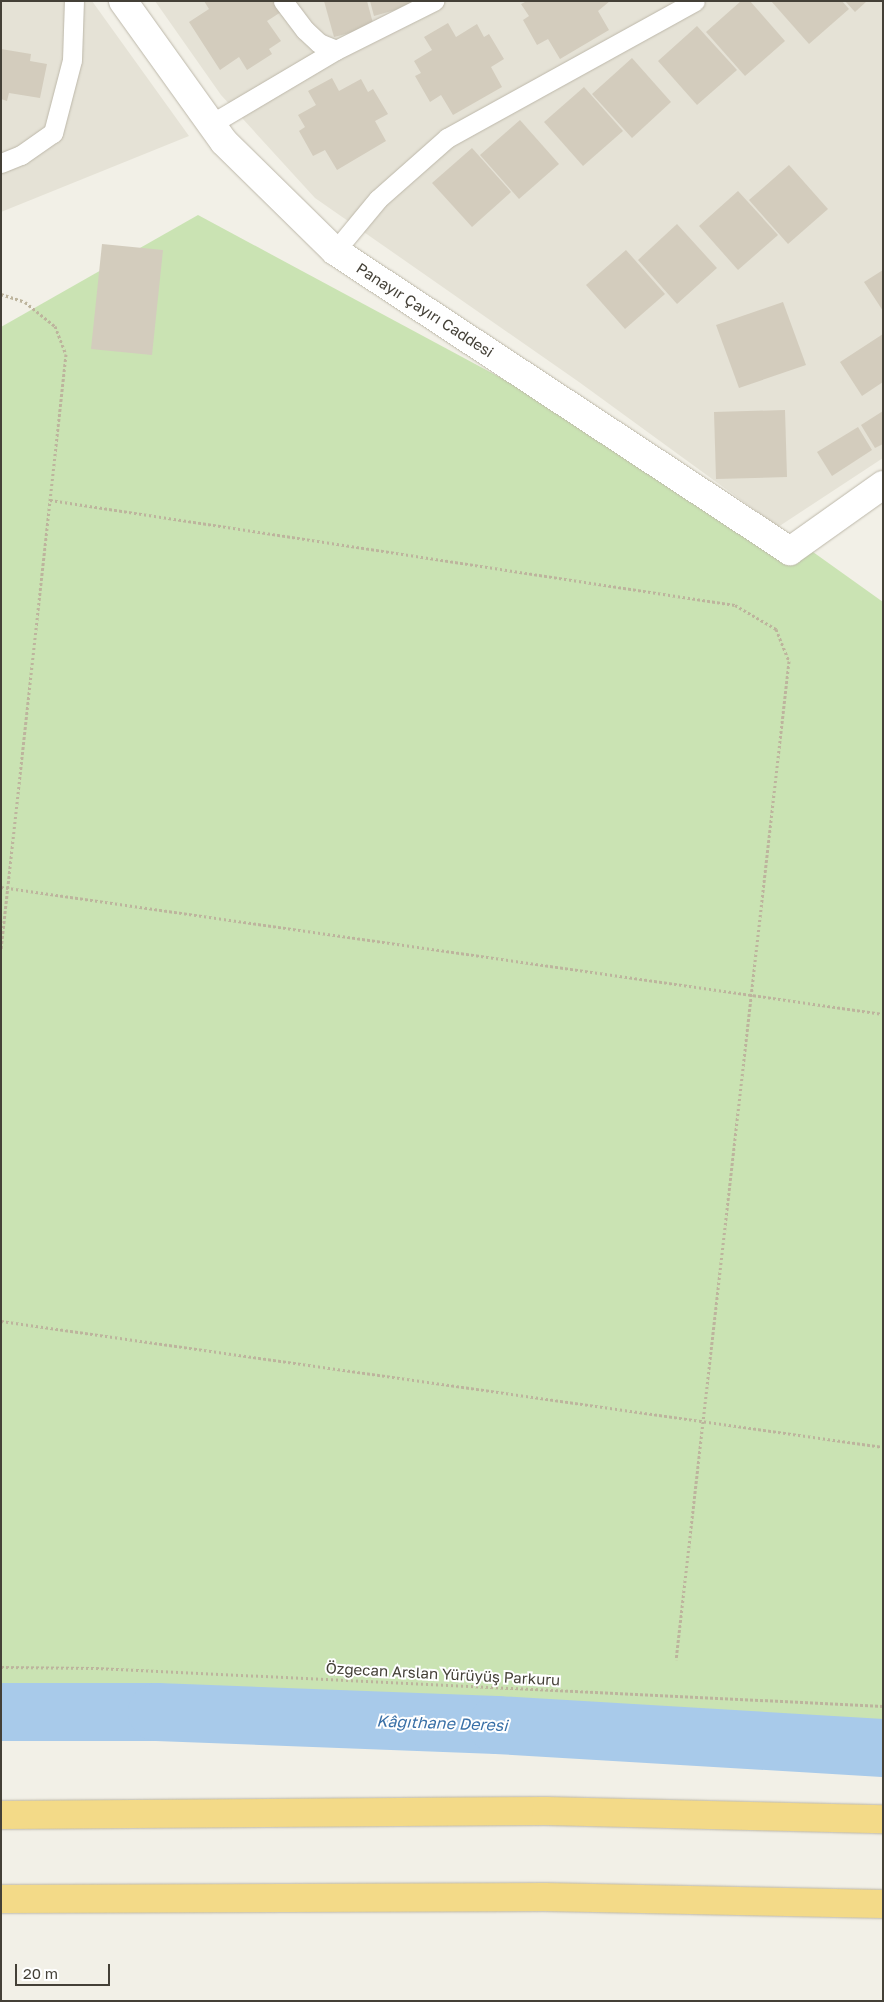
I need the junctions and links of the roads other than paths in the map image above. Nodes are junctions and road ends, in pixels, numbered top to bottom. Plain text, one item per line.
1 (74, 1) edge
2 (123, 1) edge
3 (283, 1) edge
4 (434, 1) edge
5 (695, 1) edge
6 (336, 50) junction
7 (211, 124) junction
8 (1, 163) edge
9 (335, 251) junction
10 (883, 485) edge
11 (1, 1815) edge
12 (883, 1819) edge
13 (1, 1899) edge
14 (883, 1904) edge

1 - 8 lane
2 - 7 street, Panayır Çayırı Caddesi
3 - 6 lane
4 - 6 lane
5 - 9 lane
6 - 7 lane
7 - 9 street, Panayır Çayırı Caddesi
9 - 10 street, Panayır Çayırı Caddesi
11 - 12 highway
13 - 14 highway

